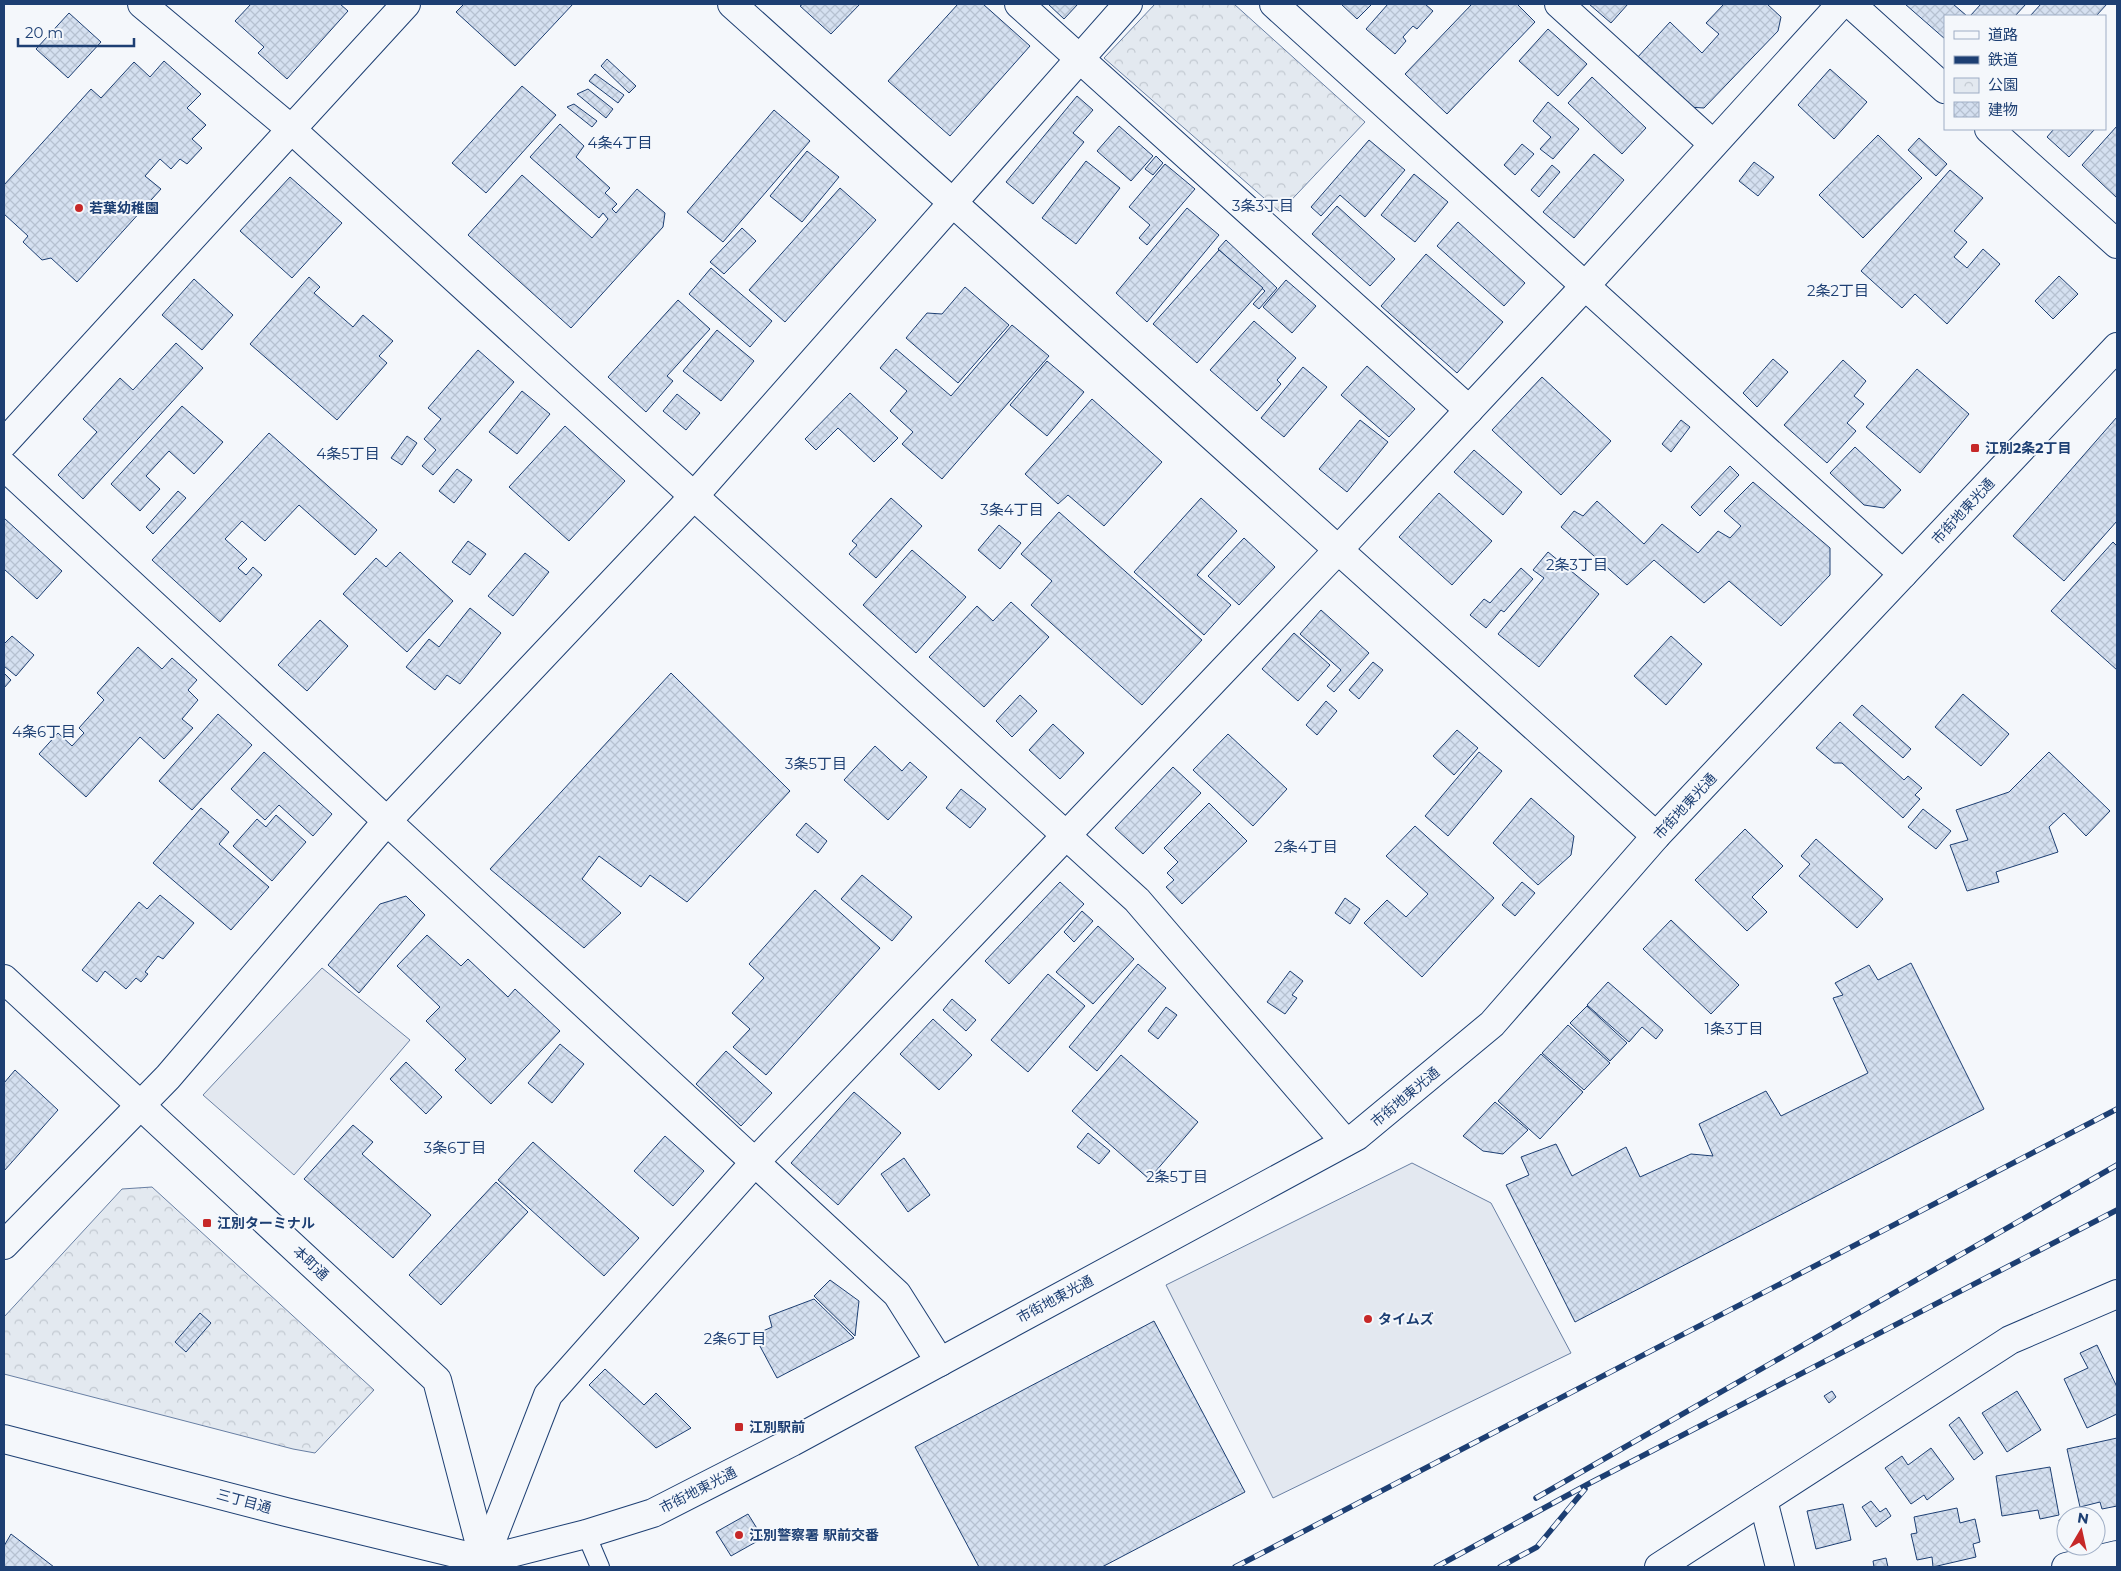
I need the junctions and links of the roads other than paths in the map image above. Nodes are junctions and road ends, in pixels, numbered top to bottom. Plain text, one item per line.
1 (142, 4) edge
2 (406, 4) edge
3 (732, 4) edge
4 (1019, 4) edge
5 (1128, 4) edge
6 (1274, 4) edge
7 (1559, 4) edge
8 (1841, 4) edge
9 (1851, 4) edge
10 (1080, 59) junction
11 (1944, 88) edge
12 (291, 129) junction
13 (1990, 130) edge
14 (1714, 144) junction
15 (954, 203) junction
16 (2117, 244) edge
17 (1585, 286) junction
18 (2117, 347) edge
19 (1468, 410) junction
20 (4, 443) edge
21 (4, 466) edge
22 (694, 496) junction
23 (1338, 550) junction
24 (1903, 574) junction
25 (387, 821) junction
26 (1066, 835) junction
27 (1656, 836) junction
28 (4, 979) edge
29 (140, 1106) junction
30 (1345, 1142) junction
31 (755, 1162) junction
32 (4, 1245) edge
33 (2117, 1294) edge
34 (940, 1362) junction
35 (4, 1439) edge
36 (1763, 1500) junction
37 (586, 1534) junction
38 (2117, 1555) edge
39 (482, 1564) edge
40 (600, 1567) edge
41 (1659, 1567) edge
42 (1780, 1567) edge
43 (2066, 1567) edge

1 - 12 street
2 - 12 street
3 - 15 street
4 - 10 street
5 - 10 street
6 - 17 street
7 - 14 street
8 - 14 street
9 - 11 street
10 - 15 street
10 - 19 street
12 - 20 street
12 - 22 street
13 - 16 street
14 - 17 street
15 - 22 street
15 - 23 street
17 - 19 street
17 - 24 street
18 - 24 street, 市街地東光通
19 - 23 street
21 - 25 street
22 - 25 street
22 - 26 street
23 - 26 street
23 - 27 street
24 - 27 street, 市街地東光通
25 - 29 street
25 - 31 street
26 - 30 street
26 - 31 street
27 - 30 street, 市街地東光通
28 - 29 street, 本町通
29 - 32 street
29 - 39 street, 本町通
30 - 34 street, 市街地東光通
31 - 34 street
31 - 39 street
33 - 36 street
34 - 37 street, 市街地東光通
35 - 39 street, 三丁目通
36 - 41 street
36 - 42 street
37 - 39 street, 市街地東光通
37 - 40 lane
38 - 43 street

